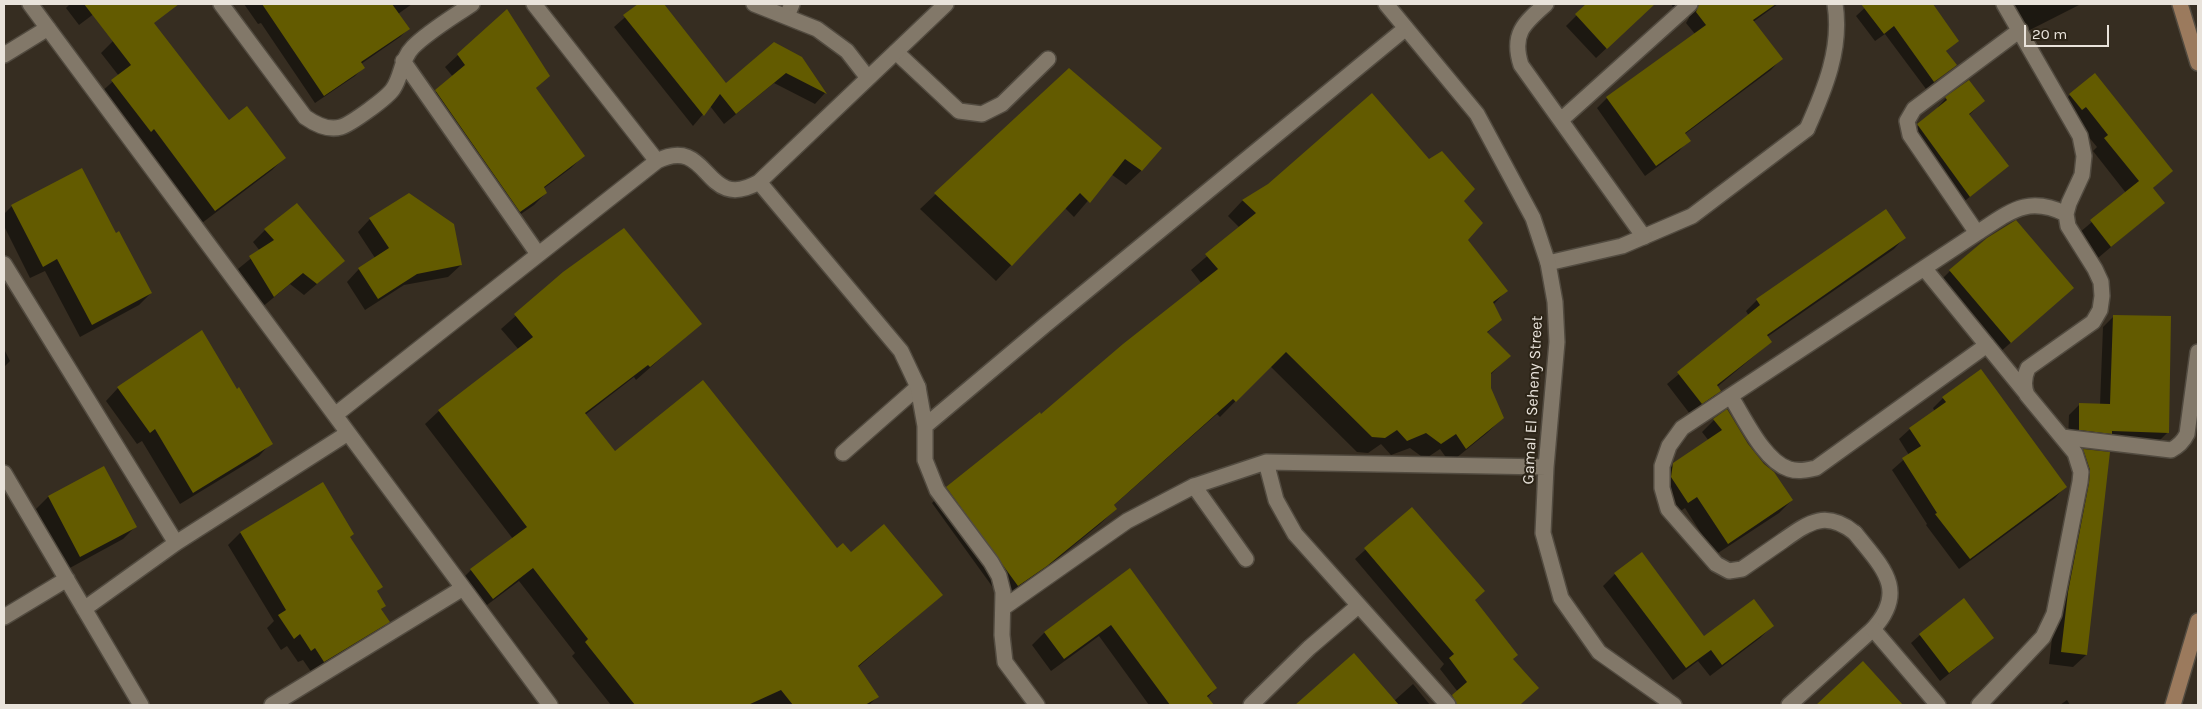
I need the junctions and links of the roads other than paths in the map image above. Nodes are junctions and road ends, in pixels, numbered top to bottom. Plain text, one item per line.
1 (30, 4) edge
2 (221, 4) edge
3 (472, 4) edge
4 (534, 4) edge
5 (754, 4) edge
6 (946, 4) edge
7 (1386, 4) edge
8 (1546, 4) edge
9 (1690, 4) edge
10 (1835, 4) edge
11 (2004, 4) edge
12 (2180, 4) edge
13 (789, 10) edge
14 (48, 28) junction
15 (1406, 28) junction
16 (2020, 30) junction
17 (896, 52) junction
18 (4, 55) edge
19 (1048, 60) dead end
20 (404, 61) junction
21 (2198, 63) edge
22 (868, 78) junction
23 (1560, 120) junction
24 (657, 161) junction
25 (759, 182) junction
26 (2066, 214) junction
27 (1977, 233) junction
28 (1644, 237) junction
29 (538, 254) junction
30 (1548, 263) junction
31 (4, 264) edge
32 (1924, 268) junction
33 (1987, 345) junction
34 (2198, 352) edge
35 (918, 387) junction
36 (2027, 395) junction
37 (1731, 397) junction
38 (334, 415) junction
39 (925, 426) junction
40 (348, 432) junction
41 (2062, 437) junction
42 (843, 453) dead end
43 (1266, 462) junction
44 (1546, 467) junction
45 (4, 473) edge
46 (1194, 486) junction
47 (176, 544) junction
48 (1246, 559) dead end
49 (66, 579) junction
50 (463, 588) junction
51 (1358, 606) junction
52 (1003, 608) junction
53 (84, 609) junction
54 (4, 617) edge
55 (2198, 621) edge
56 (1873, 630) junction
57 (141, 705) edge
58 (272, 705) edge
59 (550, 705) edge
60 (1037, 705) edge
61 (1251, 705) edge
62 (1448, 705) edge
63 (1674, 705) edge
64 (1789, 705) edge
65 (1938, 705) edge
66 (1979, 705) edge
67 (2173, 705) edge

1 - 14 street
2 - 20 street
3 - 20 street
4 - 24 street
5 - 13 street
6 - 17 street
7 - 15 street, Gamal El Seheny Street
8 - 23 street
9 - 23 street
10 - 28 street
11 - 16 street
12 - 21 street
13 - 22 street
14 - 18 street
14 - 38 street
15 - 30 street, Gamal El Seheny Street
15 - 39 street
16 - 26 street
16 - 27 street
17 - 19 street
17 - 22 street
20 - 29 street
22 - 25 street
23 - 28 street
24 - 25 street
24 - 29 street
25 - 35 street
26 - 27 street
26 - 36 street
27 - 32 street
28 - 30 street
29 - 38 street
30 - 44 street, Gamal El Seheny Street
31 - 47 street
32 - 33 street
32 - 37 street
33 - 36 street
33 - 37 street
34 - 41 street
35 - 39 street
35 - 42 street
36 - 41 street
37 - 56 street
38 - 40 street
39 - 52 street
40 - 47 street
40 - 50 street
41 - 66 street
43 - 44 street
43 - 46 street
43 - 51 street
44 - 63 street, Gamal El Seheny Street
45 - 49 street
46 - 48 street
46 - 52 street
47 - 53 street
49 - 53 street
49 - 54 street
50 - 58 street
50 - 59 street
51 - 61 street
51 - 62 street
52 - 60 street
53 - 57 street
55 - 67 street
56 - 64 street
56 - 65 street

